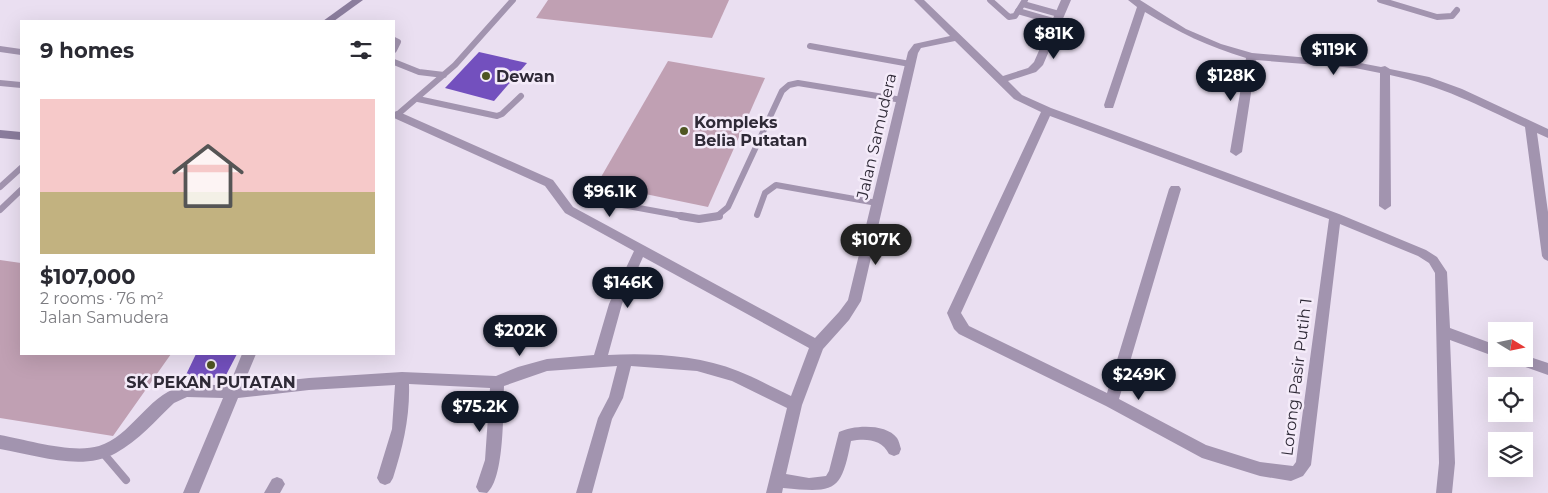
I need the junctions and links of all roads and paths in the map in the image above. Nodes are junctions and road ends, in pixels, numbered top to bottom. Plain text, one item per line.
1 (358, 0) edge
2 (513, 0) edge
3 (919, 0) edge
4 (990, 0) edge
5 (1066, 0) edge
6 (1380, 0) edge
7 (1024, 2) edge
8 (1138, 3) edge
9 (1457, 10) dead end
10 (1018, 12) junction
11 (1058, 18) junction
12 (329, 20) edge
13 (957, 37) junction
14 (810, 46) dead end
15 (0, 49) edge
16 (20, 52) edge
17 (1251, 56) junction
18 (395, 62) edge
19 (910, 64) junction
20 (1385, 69) junction
21 (444, 76) junction
22 (1002, 80) junction
23 (0, 83) edge
24 (20, 85) edge
25 (521, 96) dead end
26 (418, 98) junction
27 (902, 100) junction
28 (1108, 104) dead end
29 (1047, 111) junction
30 (395, 116) edge
31 (1530, 124) junction
32 (0, 134) edge
33 (1548, 134) edge
34 (20, 136) edge
35 (1236, 152) dead end
36 (20, 169) edge
37 (0, 187) edge
38 (1175, 189) dead end
39 (20, 191) edge
40 (606, 202) dead end
41 (877, 203) junction
42 (1385, 206) dead end
43 (0, 210) edge
44 (757, 215) dead end
45 (1335, 217) junction
46 (640, 251) junction
47 (1548, 256) edge
48 (1444, 332) junction
49 (817, 346) junction
50 (1488, 348) edge
51 (249, 355) edge
52 (626, 360) junction
53 (600, 361) junction
54 (1533, 364) edge
55 (1548, 369) edge
56 (402, 378) junction
57 (496, 382) junction
58 (234, 392) junction
59 (1111, 402) junction
60 (796, 405) junction
61 (0, 442) edge
62 (894, 449) dead end
63 (103, 453) junction
64 (385, 478) dead end
65 (126, 480) dead end
66 (776, 486) edge
67 (484, 487) dead end
68 (191, 493) edge
69 (584, 493) edge
70 (1444, 493) edge

1 - 12 street
2 - 21 lane
3 - 13 street
4 - 10 lane
5 - 11 street
6 - 9 lane
7 - 10 lane
7 - 11 lane
8 - 17 street
8 - 28 street
10 - 11 lane
11 - 22 street
13 - 19 street, Jalan Samudera
13 - 22 street
14 - 19 lane
15 - 16 street
17 - 20 street
17 - 35 street
18 - 21 lane
19 - 27 street, Jalan Samudera
20 - 31 street
20 - 42 street
21 - 26 lane
22 - 29 street
23 - 24 street
25 - 26 lane
26 - 30 lane
27 - 40 lane
27 - 41 street, Jalan Samudera
29 - 45 street
29 - 59 street, Lorong Pasir Putih 1
30 - 46 street
31 - 33 street
31 - 47 street
32 - 34 street
36 - 37 lane
38 - 59 street
39 - 43 lane
41 - 44 lane
41 - 49 street, Jalan Samudera
45 - 48 street
45 - 59 street, Lorong Pasir Putih 1
46 - 49 street
46 - 53 street
48 - 50 street
48 - 70 street
49 - 60 street, Jalan Samudera
51 - 58 street
52 - 53 street
52 - 60 street
52 - 69 street
53 - 57 street
54 - 55 street
56 - 57 street
56 - 58 street
56 - 64 street
57 - 67 street
58 - 63 street
58 - 68 street
60 - 66 street, Jalan Samudera
61 - 63 street
62 - 66 street
63 - 65 lane

